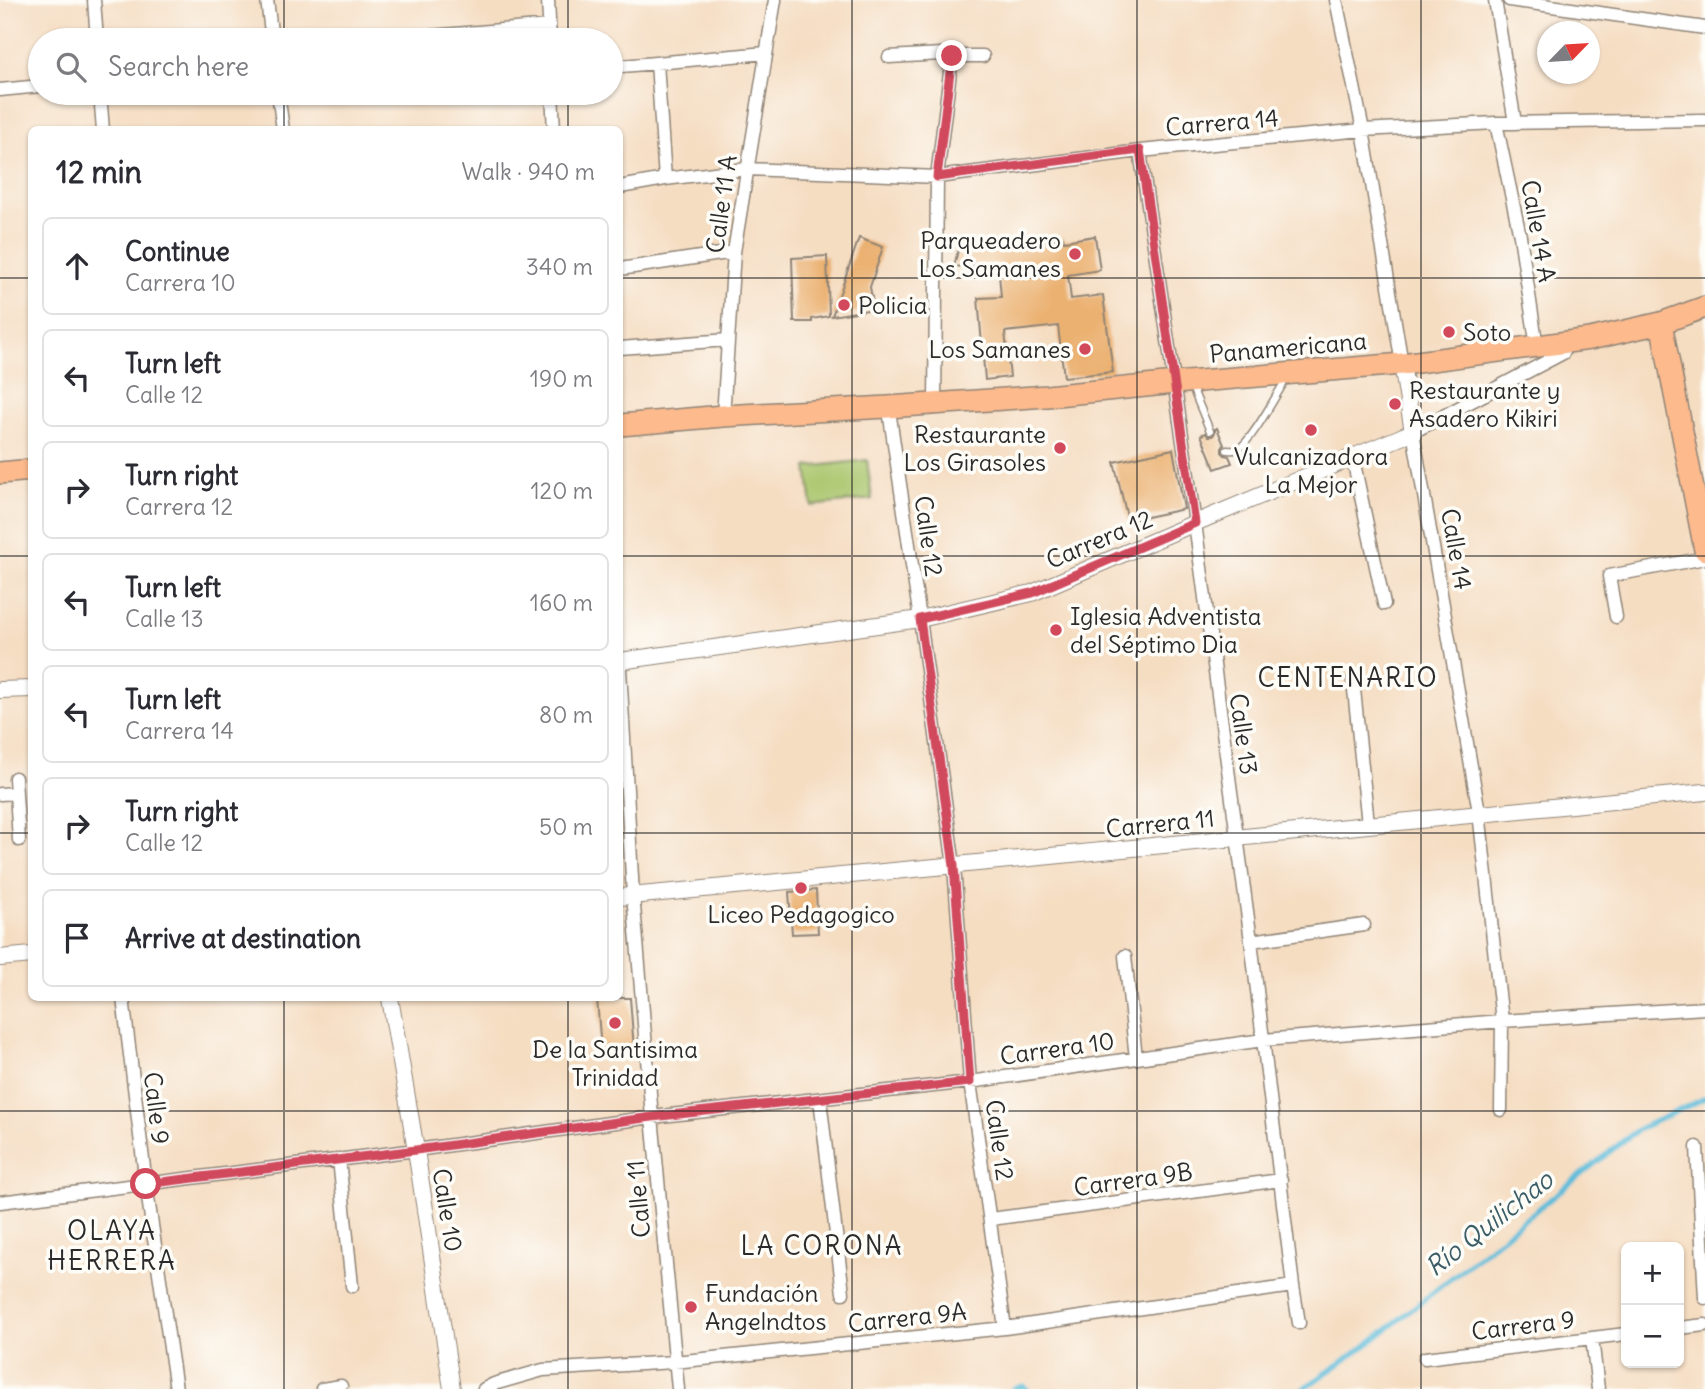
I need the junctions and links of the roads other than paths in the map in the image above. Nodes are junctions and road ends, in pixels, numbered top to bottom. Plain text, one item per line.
1 (94, 0) edge
2 (267, 0) edge
3 (548, 0) edge
4 (775, 0) edge
5 (1336, 0) edge
6 (1495, 0) edge
7 (1509, 0) edge
8 (549, 26) joint
9 (96, 28) edge
10 (270, 28) edge
11 (525, 28) edge
12 (1705, 28) edge
13 (766, 53) junction
14 (952, 56) junction
15 (984, 56) dead end
16 (889, 57) dead end
17 (657, 62) junction
18 (623, 66) edge
19 (28, 87) edge
20 (0, 90) edge
21 (101, 105) edge
22 (280, 105) edge
23 (553, 105) edge
24 (1705, 120) edge
25 (1496, 123) junction
26 (1515, 123) junction
27 (103, 126) edge
28 (282, 126) edge
29 (554, 126) edge
30 (1363, 130) junction
31 (1140, 150) junction
32 (747, 169) junction
33 (937, 177) junction
34 (665, 179) junction
35 (623, 186) edge
36 (734, 252) junction
37 (623, 270) edge
38 (1705, 307) edge
39 (1705, 318) edge
40 (1662, 333) junction
41 (728, 340) junction
42 (1536, 347) junction
43 (623, 348) edge
44 (1563, 353) junction
45 (1403, 369) junction
46 (1284, 383) junction
47 (1182, 389) junction
48 (935, 403) junction
49 (723, 416) junction
50 (890, 416) junction
51 (623, 425) edge
52 (1210, 431) dead end
53 (1413, 432) junction
54 (623, 435) edge
55 (1227, 450) dead end
56 (1353, 458) junction
57 (28, 470) edge
58 (0, 473) edge
59 (28, 481) edge
60 (0, 484) edge
61 (1702, 522) edge
62 (1195, 523) junction
63 (1705, 550) edge
64 (1705, 558) edge
65 (1384, 604) dead end
66 (1616, 617) dead end
67 (920, 619) junction
68 (623, 661) edge
69 (1353, 680) dead end
70 (28, 689) edge
71 (0, 690) edge
72 (15, 778) dead end
73 (623, 782) edge
74 (1705, 792) edge
75 (16, 793) junction
76 (0, 794) edge
77 (1479, 813) junction
78 (1368, 824) junction
79 (1236, 838) junction
80 (19, 841) dead end
81 (954, 866) junction
82 (626, 896) edge
83 (1364, 925) dead end
84 (1251, 941) junction
85 (28, 955) edge
86 (1125, 956) dead end
87 (0, 958) edge
88 (123, 1001) edge
89 (391, 1001) edge
90 (1705, 1008) edge
91 (1502, 1020) junction
92 (1263, 1040) junction
93 (1136, 1058) junction
94 (970, 1082) junction
95 (820, 1099) junction
96 (1501, 1110) dead end
97 (652, 1117) junction
98 (1697, 1147) dead end
99 (416, 1150) junction
100 (339, 1160) junction
101 (1281, 1180) junction
102 (146, 1184) junction
103 (0, 1202) edge
104 (991, 1219) junction
105 (1704, 1260) edge
106 (352, 1286) dead end
107 (1293, 1286) junction
108 (843, 1293) dead end
109 (1705, 1298) edge
110 (1299, 1323) dead end
111 (1705, 1325) edge
112 (1684, 1327) edge
113 (1005, 1328) junction
114 (1621, 1335) edge
115 (1592, 1338) junction
116 (1425, 1358) dead end
117 (674, 1362) junction
118 (341, 1386) dead end
119 (176, 1389) edge
120 (322, 1389) edge
121 (452, 1389) edge
122 (484, 1389) edge
123 (678, 1389) edge
124 (1598, 1389) edge

1 - 9 street
2 - 10 street
3 - 8 street
4 - 13 street, Calle 11 A
5 - 30 street, Calle 14
6 - 26 street
7 - 12 street
8 - 11 street
13 - 17 street
13 - 32 street, Calle 11 A
14 - 15 street
14 - 16 street
14 - 33 street
17 - 18 street
17 - 34 street
19 - 20 street
21 - 27 street
22 - 28 street
23 - 29 street
24 - 26 street, Carrera 14
25 - 26 street, Carrera 14
25 - 30 street, Carrera 14
25 - 42 street, Calle 14 A
30 - 31 street, Carrera 14
30 - 45 street, Calle 14
31 - 33 street, Carrera 14
31 - 47 street, Calle 13
32 - 33 street, Carrera 14
32 - 34 street, Carrera 14
32 - 36 street, Calle 11 A
33 - 48 street
34 - 35 street, Carrera 14
36 - 37 street
36 - 41 street, Calle 11 A
38 - 42 main road, Panamericana
39 - 40 main road, Panamericana
40 - 44 main road, Panamericana
40 - 61 main road
41 - 43 street
41 - 49 street, Calle 11 A
42 - 45 main road, Panamericana
44 - 45 main road, Panamericana
44 - 53 street, Carrera 12
45 - 46 main road, Panamericana
45 - 47 main road, Panamericana
45 - 53 street, Calle 14
46 - 47 main road, Panamericana
46 - 55 lane
47 - 48 main road, Panamericana
47 - 50 main road, Panamericana
47 - 52 lane
47 - 62 street, Calle 13
48 - 49 main road, Panamericana
49 - 51 main road, Panamericana
50 - 54 main road, Panamericana
50 - 67 street, Calle 12
53 - 56 street, Carrera 12
53 - 77 street, Calle 14
56 - 62 street, Carrera 12
56 - 65 street
57 - 58 main road
59 - 60 main road
61 - 63 main road
62 - 67 street, Carrera 12
62 - 79 street, Calle 13
64 - 66 street
67 - 68 street, Carrera 12
67 - 81 street, Calle 12
69 - 78 street
70 - 71 street
72 - 75 street
73 - 82 street, Calle 11
74 - 77 street, Carrera 11
75 - 76 street
75 - 80 street
77 - 78 street, Carrera 11
77 - 91 street, Calle 14
78 - 79 street, Carrera 11
79 - 81 street, Carrera 11
79 - 84 street, Calle 13
81 - 82 street, Carrera 11
81 - 94 street, Calle 12
82 - 97 street, Calle 11
83 - 84 street
84 - 92 street, Calle 13
85 - 87 street
86 - 93 street
88 - 102 street, Calle 9
89 - 99 street, Calle 10
90 - 91 street, Carrera 10
91 - 92 street, Carrera 10
91 - 96 street, Calle 14
92 - 93 street, Carrera 10
92 - 101 street, Calle 13
93 - 94 street, Carrera 10
94 - 95 street, Carrera 10
94 - 104 street, Calle 12
95 - 97 street, Carrera 10
95 - 108 street
97 - 99 street, Carrera 10
97 - 117 street, Calle 11
98 - 105 street
99 - 100 street, Carrera 10
99 - 121 street, Calle 10
100 - 102 street, Carrera 10
100 - 106 street
101 - 104 street, Carrera 9B
101 - 107 street, Calle 13
102 - 103 street, Carrera 10
102 - 119 street, Calle 9
104 - 113 street, Calle 12
105 - 109 street
107 - 110 street, Calle 13
107 - 113 street, Carrera 9A
111 - 112 street
113 - 117 street, Carrera 9A
114 - 115 street, Carrera 9
115 - 116 street, Carrera 9
115 - 124 street
117 - 122 street, Carrera 9A
117 - 123 street, Calle 11
118 - 120 street

